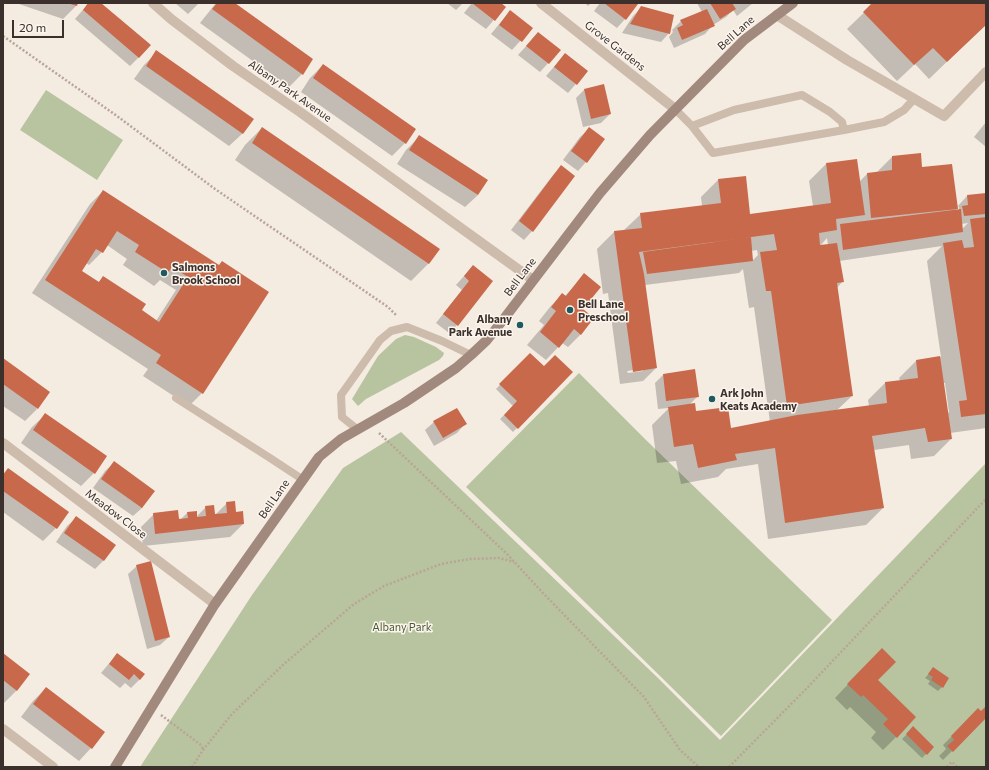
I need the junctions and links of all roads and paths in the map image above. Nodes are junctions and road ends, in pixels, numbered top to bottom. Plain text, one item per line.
1 (153, 3) edge
2 (541, 3) edge
3 (793, 3) edge
4 (777, 15) junction
5 (3, 36) edge
6 (986, 72) edge
7 (914, 99) junction
8 (675, 109) junction
9 (692, 126) junction
10 (844, 130) junction
11 (533, 280) junction
12 (407, 327) junction
13 (472, 355) junction
14 (176, 398) dead end
15 (369, 423) junction
16 (357, 429) junction
17 (3, 442) edge
18 (302, 479) junction
19 (986, 499) edge
20 (514, 562) junction
21 (215, 604) junction
22 (151, 708) junction
23 (3, 729) edge
24 (203, 750) junction
25 (53, 767) edge
26 (115, 767) edge
27 (192, 767) edge
28 (699, 767) edge
29 (729, 767) edge
30 (947, 767) edge
31 (957, 767) edge

1 - 11 street, Albany Park Avenue
2 - 8 street, Grove Gardens
3 - 4 street, Bell Lane
4 - 7 street
4 - 8 street, Bell Lane
5 - 12 path
6 - 7 street
7 - 10 lane
8 - 9 lane
8 - 11 street, Bell Lane
9 - 10 lane
9 - 10 lane
11 - 13 street, Bell Lane
12 - 13 lane
12 - 16 lane
13 - 15 street, Bell Lane
14 - 18 lane
15 - 16 street, Bell Lane
15 - 20 path
16 - 18 street, Bell Lane
17 - 21 street, Meadow Close
18 - 21 street, Bell Lane
19 - 29 path
20 - 24 path
20 - 28 path
21 - 22 street, Bell Lane
22 - 24 path
22 - 26 street, Bell Lane
23 - 25 street
24 - 27 path
30 - 31 path

